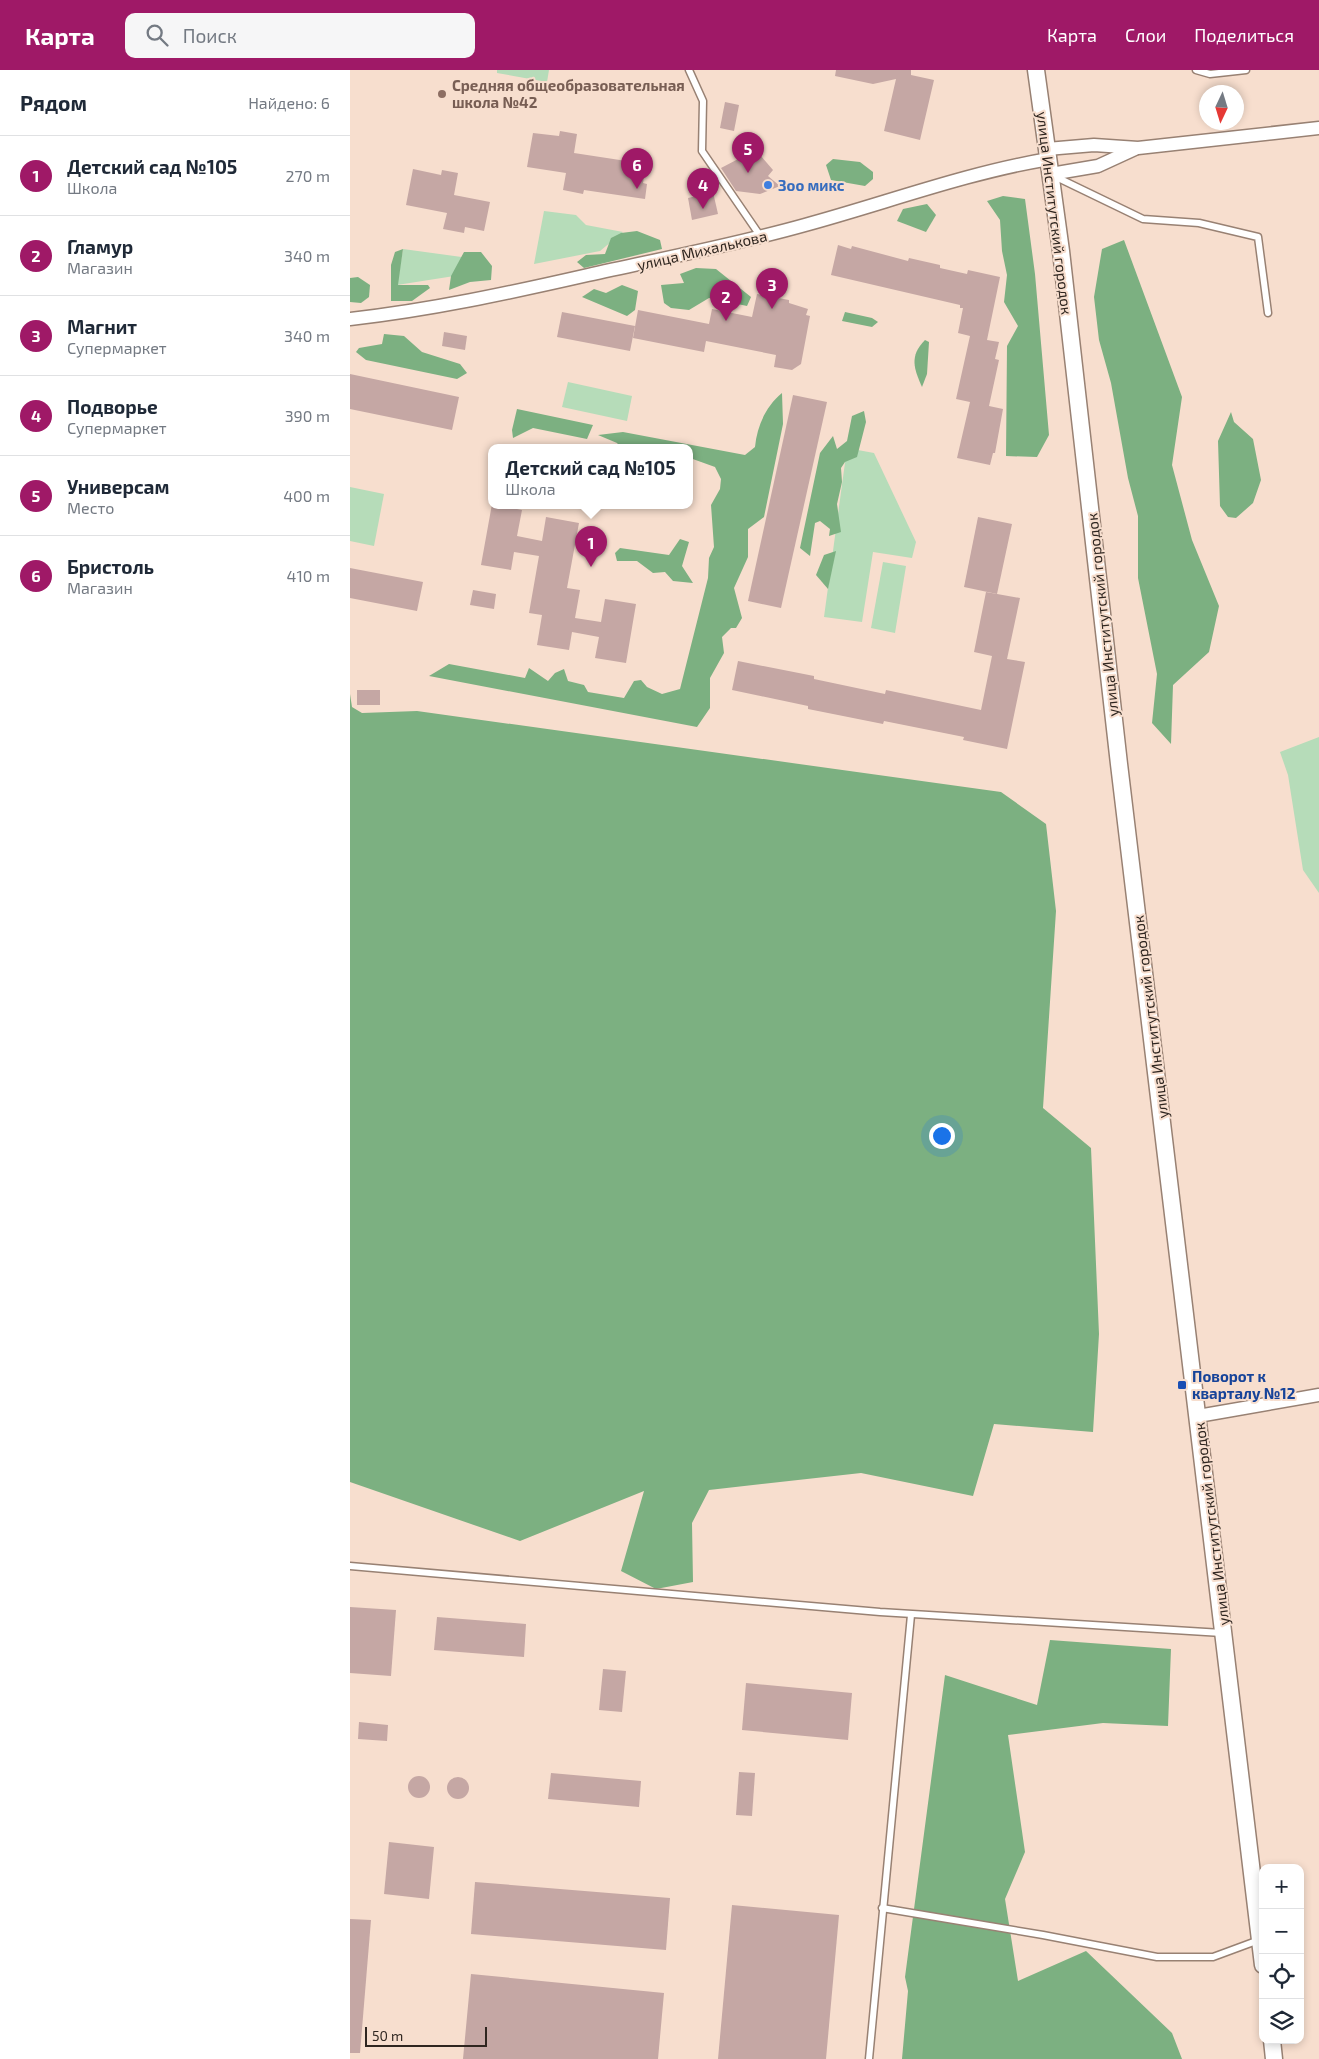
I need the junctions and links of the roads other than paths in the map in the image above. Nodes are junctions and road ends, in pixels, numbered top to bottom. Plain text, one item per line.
1 (689, 70) edge
2 (1036, 70) edge
3 (1196, 70) edge
4 (1246, 70) edge
5 (1319, 128) edge
6 (1138, 148) junction
7 (1049, 161) junction
8 (761, 236) junction
9 (1268, 313) dead end
10 (350, 319) edge
11 (1319, 1395) edge
12 (1198, 1416) junction
13 (350, 1566) edge
14 (911, 1615) junction
15 (1224, 1633) junction
16 (882, 1908) junction
17 (1259, 1930) edge
18 (1259, 1939) edge
19 (1272, 2044) edge
20 (869, 2059) edge
21 (1274, 2059) edge

1 - 8 lane
2 - 7 street, улица Институтский городок
3 - 4 lane
5 - 6 street
6 - 7 street
6 - 7 street
7 - 8 street, улица Михалькова
7 - 9 lane
7 - 12 street, улица Институтский городок
8 - 10 street, улица Михалькова
11 - 12 street
12 - 15 street, улица Институтский городок
13 - 14 lane
14 - 15 lane
14 - 16 lane
15 - 17 street, улица Институтский городок
16 - 18 lane
16 - 20 lane
19 - 21 street

